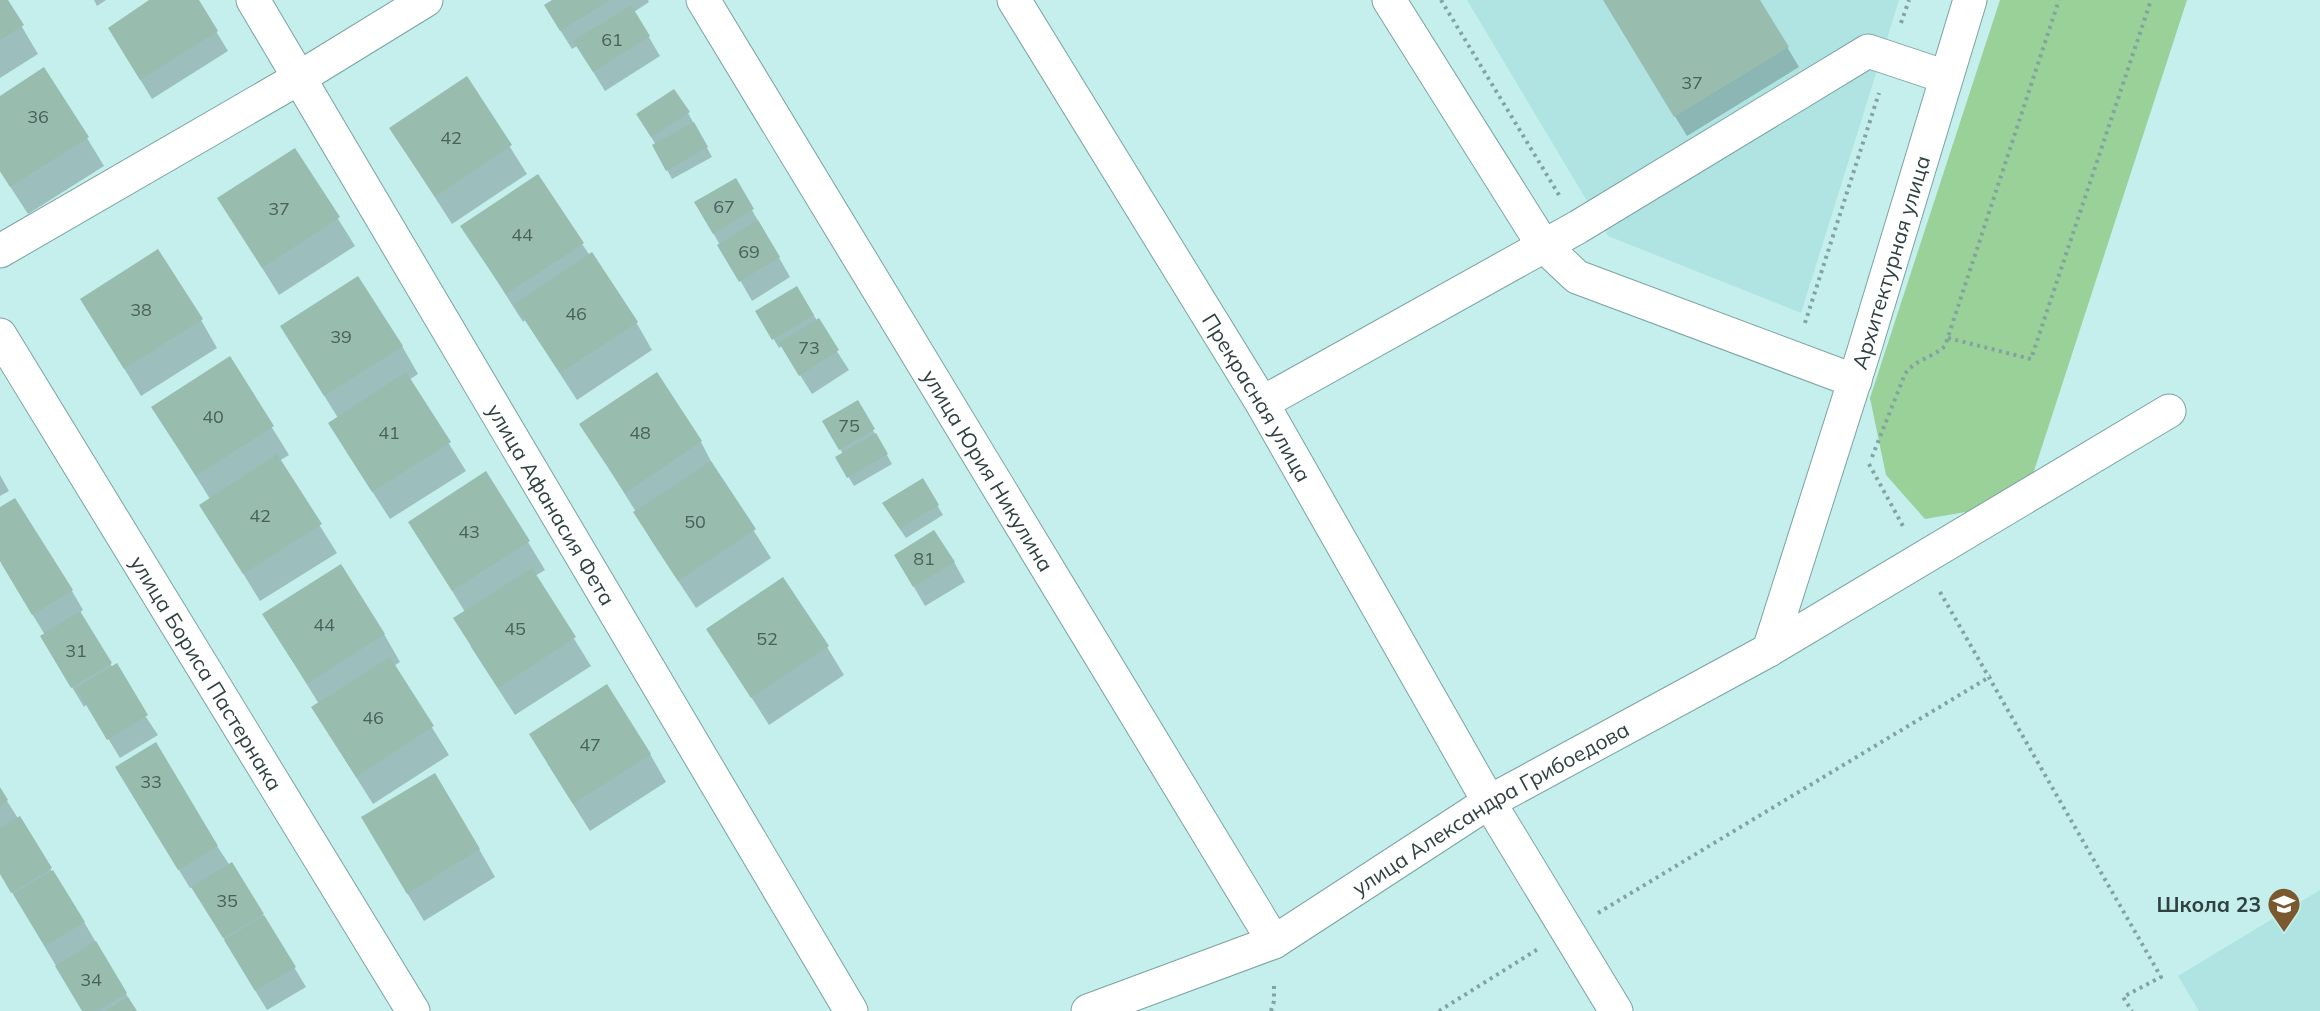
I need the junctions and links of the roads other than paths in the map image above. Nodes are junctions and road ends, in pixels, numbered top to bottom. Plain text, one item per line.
1 (253, 0) edge
2 (426, 0) edge
3 (703, 0) edge
4 (1014, 0) edge
5 (1389, 0) edge
6 (1970, 0) edge
7 (1946, 77) junction
8 (300, 78) junction
9 (1543, 246) junction
10 (0, 251) edge
11 (0, 335) edge
12 (1855, 381) junction
13 (1262, 403) junction
14 (2169, 411) dead end
15 (1769, 650) junction
16 (1490, 802) junction
17 (1274, 942) junction
18 (413, 1011) edge
19 (851, 1011) edge
20 (1088, 1011) edge
21 (1616, 1011) edge

1 - 8 street, улица Афанасия Фета
2 - 8 street
3 - 17 street, улица Юрия Никулина
4 - 13 street, Прекрасная улица
5 - 9 street
6 - 7 street, Архитектурная улица
7 - 9 street
7 - 12 street, Архитектурная улица
8 - 10 street
8 - 19 street, улица Афанасия Фета
9 - 12 street
9 - 13 street
11 - 18 street, улица Бориса Пастернака
12 - 15 street, Архитектурная улица
13 - 16 street, Прекрасная улица
14 - 15 street, улица Александра Грибоедова
15 - 16 street, улица Александра Грибоедова
16 - 17 street, улица Александра Грибоедова
16 - 21 street, Прекрасная улица
17 - 20 street, улица Александра Грибоедова

